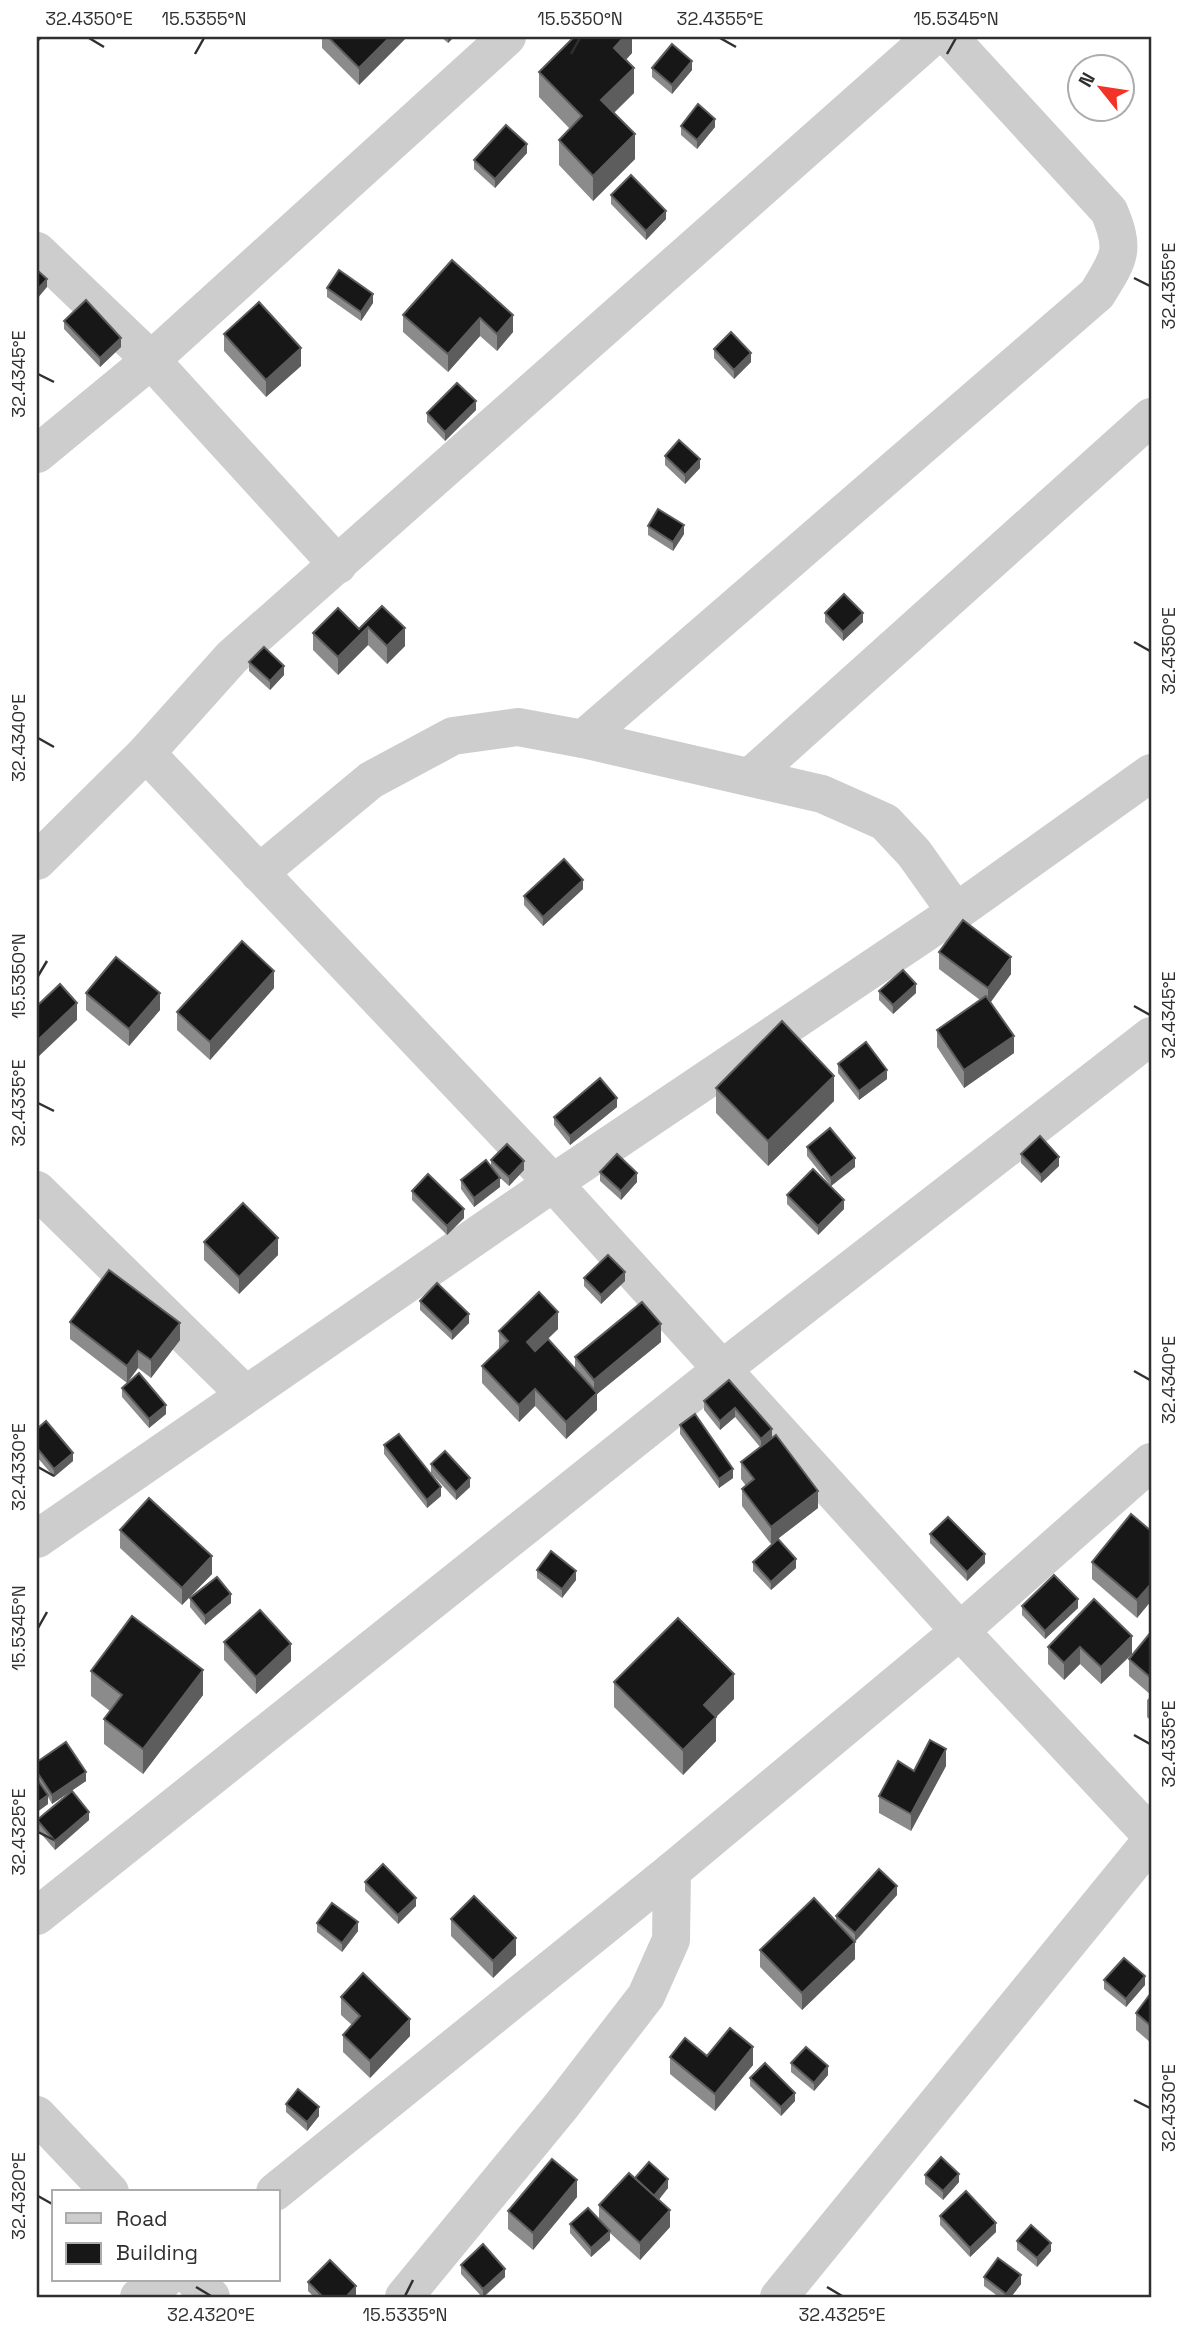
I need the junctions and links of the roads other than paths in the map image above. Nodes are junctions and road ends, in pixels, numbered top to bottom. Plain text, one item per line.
1 (507, 37) edge
2 (932, 37) edge
3 (949, 37) edge
4 (37, 251) edge
5 (151, 360) junction
6 (1151, 418) edge
7 (37, 454) edge
8 (338, 565) junction
9 (583, 739) junction
10 (146, 753) junction
11 (1151, 773) edge
12 (750, 777) junction
13 (37, 861) edge
14 (259, 873) junction
15 (956, 912) junction
16 (1151, 1036) edge
17 (553, 1183) junction
18 (37, 1190) edge
19 (721, 1370) junction
20 (246, 1394) junction
21 (1151, 1462) edge
22 (37, 1539) edge
23 (960, 1631) junction
24 (1151, 1835) edge
25 (1151, 1841) edge
26 (672, 1871) junction
27 (37, 1916) edge
28 (37, 2115) edge
29 (108, 2190) edge
30 (277, 2190) edge
31 (161, 2282) edge
32 (196, 2282) edge
33 (139, 2297) edge
34 (211, 2297) edge
35 (404, 2297) edge
36 (779, 2297) edge

1 - 5 street
2 - 8 street
3 - 9 street
4 - 5 street
5 - 7 street
5 - 8 street
6 - 12 street
8 - 10 street
9 - 12 street
9 - 14 street
10 - 13 street
10 - 14 street
11 - 15 street
12 - 15 street
14 - 17 street
15 - 17 street
16 - 19 street
17 - 19 street
17 - 20 street
18 - 20 street
19 - 23 street
19 - 27 street
20 - 22 street
21 - 23 street
23 - 24 street
23 - 26 street
25 - 36 street
26 - 30 street
26 - 35 street
28 - 29 street
31 - 33 street
32 - 34 street

